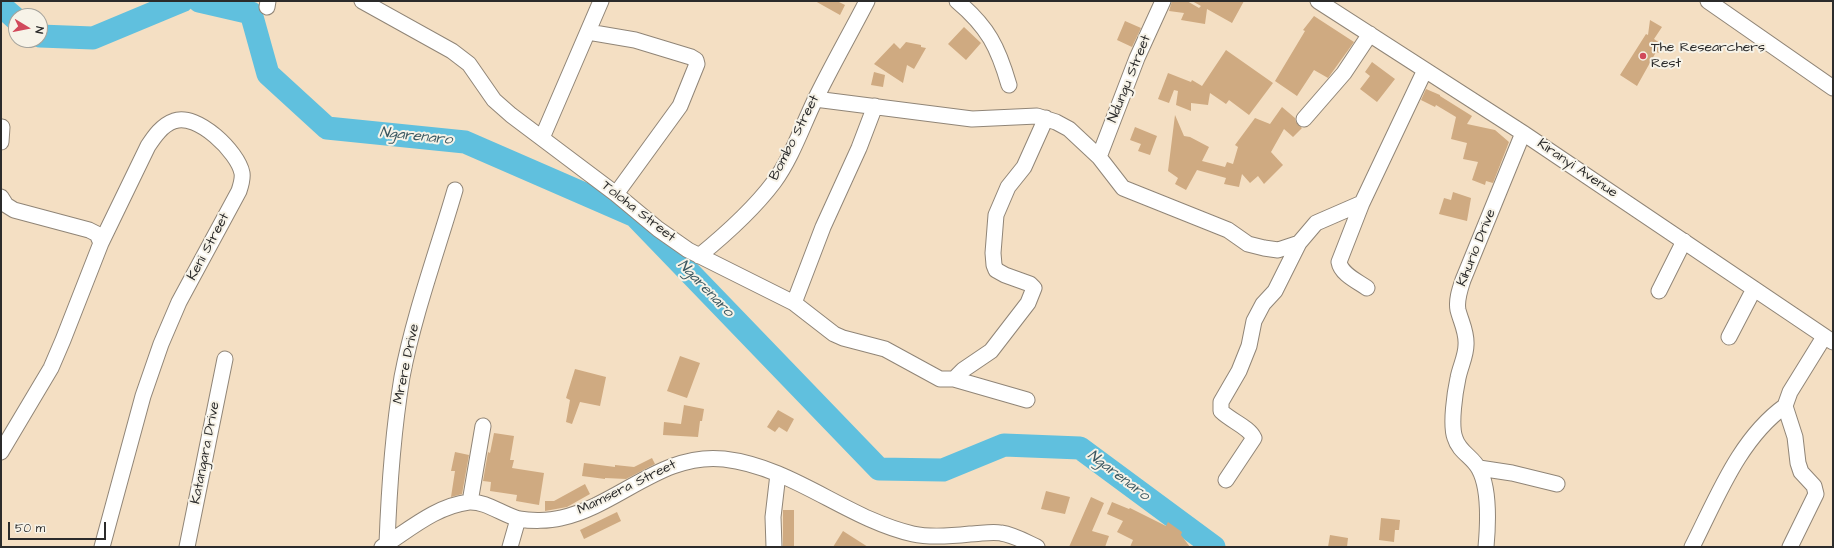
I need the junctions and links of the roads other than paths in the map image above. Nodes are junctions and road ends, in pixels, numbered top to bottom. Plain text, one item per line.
1 (362, 1) edge
2 (601, 1) edge
3 (867, 1) edge
4 (957, 1) edge
5 (1163, 1) edge
6 (1318, 1) edge
7 (1708, 1) edge
8 (588, 32) junction
9 (1370, 34) junction
10 (1425, 70) junction
11 (1009, 85) dead end
12 (1833, 88) edge
13 (815, 99) junction
14 (874, 106) junction
15 (1046, 118) junction
16 (1304, 119) dead end
17 (2, 127) dead end
18 (1523, 133) junction
19 (542, 138) junction
20 (1, 142) edge
21 (1099, 157) junction
22 (455, 190) dead end
23 (616, 194) junction
24 (1, 197) edge
25 (1362, 203) junction
26 (1684, 241) junction
27 (101, 243) junction
28 (1299, 243) junction
29 (699, 256) junction
30 (1367, 288) dead end
31 (1754, 289) junction
32 (1659, 291) dead end
33 (794, 303) junction
34 (1729, 337) dead end
35 (1828, 340) edge
36 (225, 359) dead end
37 (954, 379) junction
38 (1027, 400) dead end
39 (1785, 406) junction
40 (483, 426) dead end
41 (1, 452) edge
42 (1479, 468) junction
43 (778, 474) junction
44 (1226, 480) dead end
45 (1557, 484) dead end
46 (470, 502) junction
47 (518, 519) junction
48 (384, 545) edge
49 (102, 547) edge
50 (187, 547) edge
51 (510, 547) edge
52 (774, 547) edge
53 (1037, 547) edge
54 (1486, 547) edge
55 (1692, 547) edge
56 (1790, 547) edge

1 - 19 street, Toloha Street
2 - 8 street
3 - 13 street, Bombo Street
4 - 11 street
5 - 21 street, Ndungu Street
6 - 9 street, Kiranyi Avenue
7 - 12 street
8 - 19 street
8 - 23 street
9 - 10 street, Kiranyi Avenue
9 - 16 street
10 - 18 street, Kiranyi Avenue
10 - 25 street
13 - 14 street
13 - 29 street, Bombo Street
14 - 15 street
14 - 33 street
15 - 21 street
15 - 37 street
17 - 20 street
18 - 26 street, Kiranyi Avenue
18 - 42 street, Kihurio Drive
19 - 23 street, Toloha Street
21 - 28 street
22 - 48 street, Mrere Drive
23 - 29 street, Toloha Street
24 - 27 street
25 - 28 street
25 - 30 street
26 - 31 street, Kiranyi Avenue
26 - 32 street
27 - 41 street, Keni Street
27 - 49 street, Keni Street
28 - 44 street
29 - 33 street, Toloha Street
31 - 34 street
31 - 35 street, Kiranyi Avenue
33 - 37 street, Toloha Street
35 - 39 street
36 - 50 street, Katangara Drive
37 - 38 street, Toloha Street
39 - 55 street
39 - 56 street
40 - 46 street
42 - 45 street
42 - 54 street, Kihurio Drive
43 - 47 street, Mamsera Street
43 - 52 street
43 - 53 street, Mamsera Street
46 - 47 street, Mamsera Street
46 - 48 street
47 - 51 street

